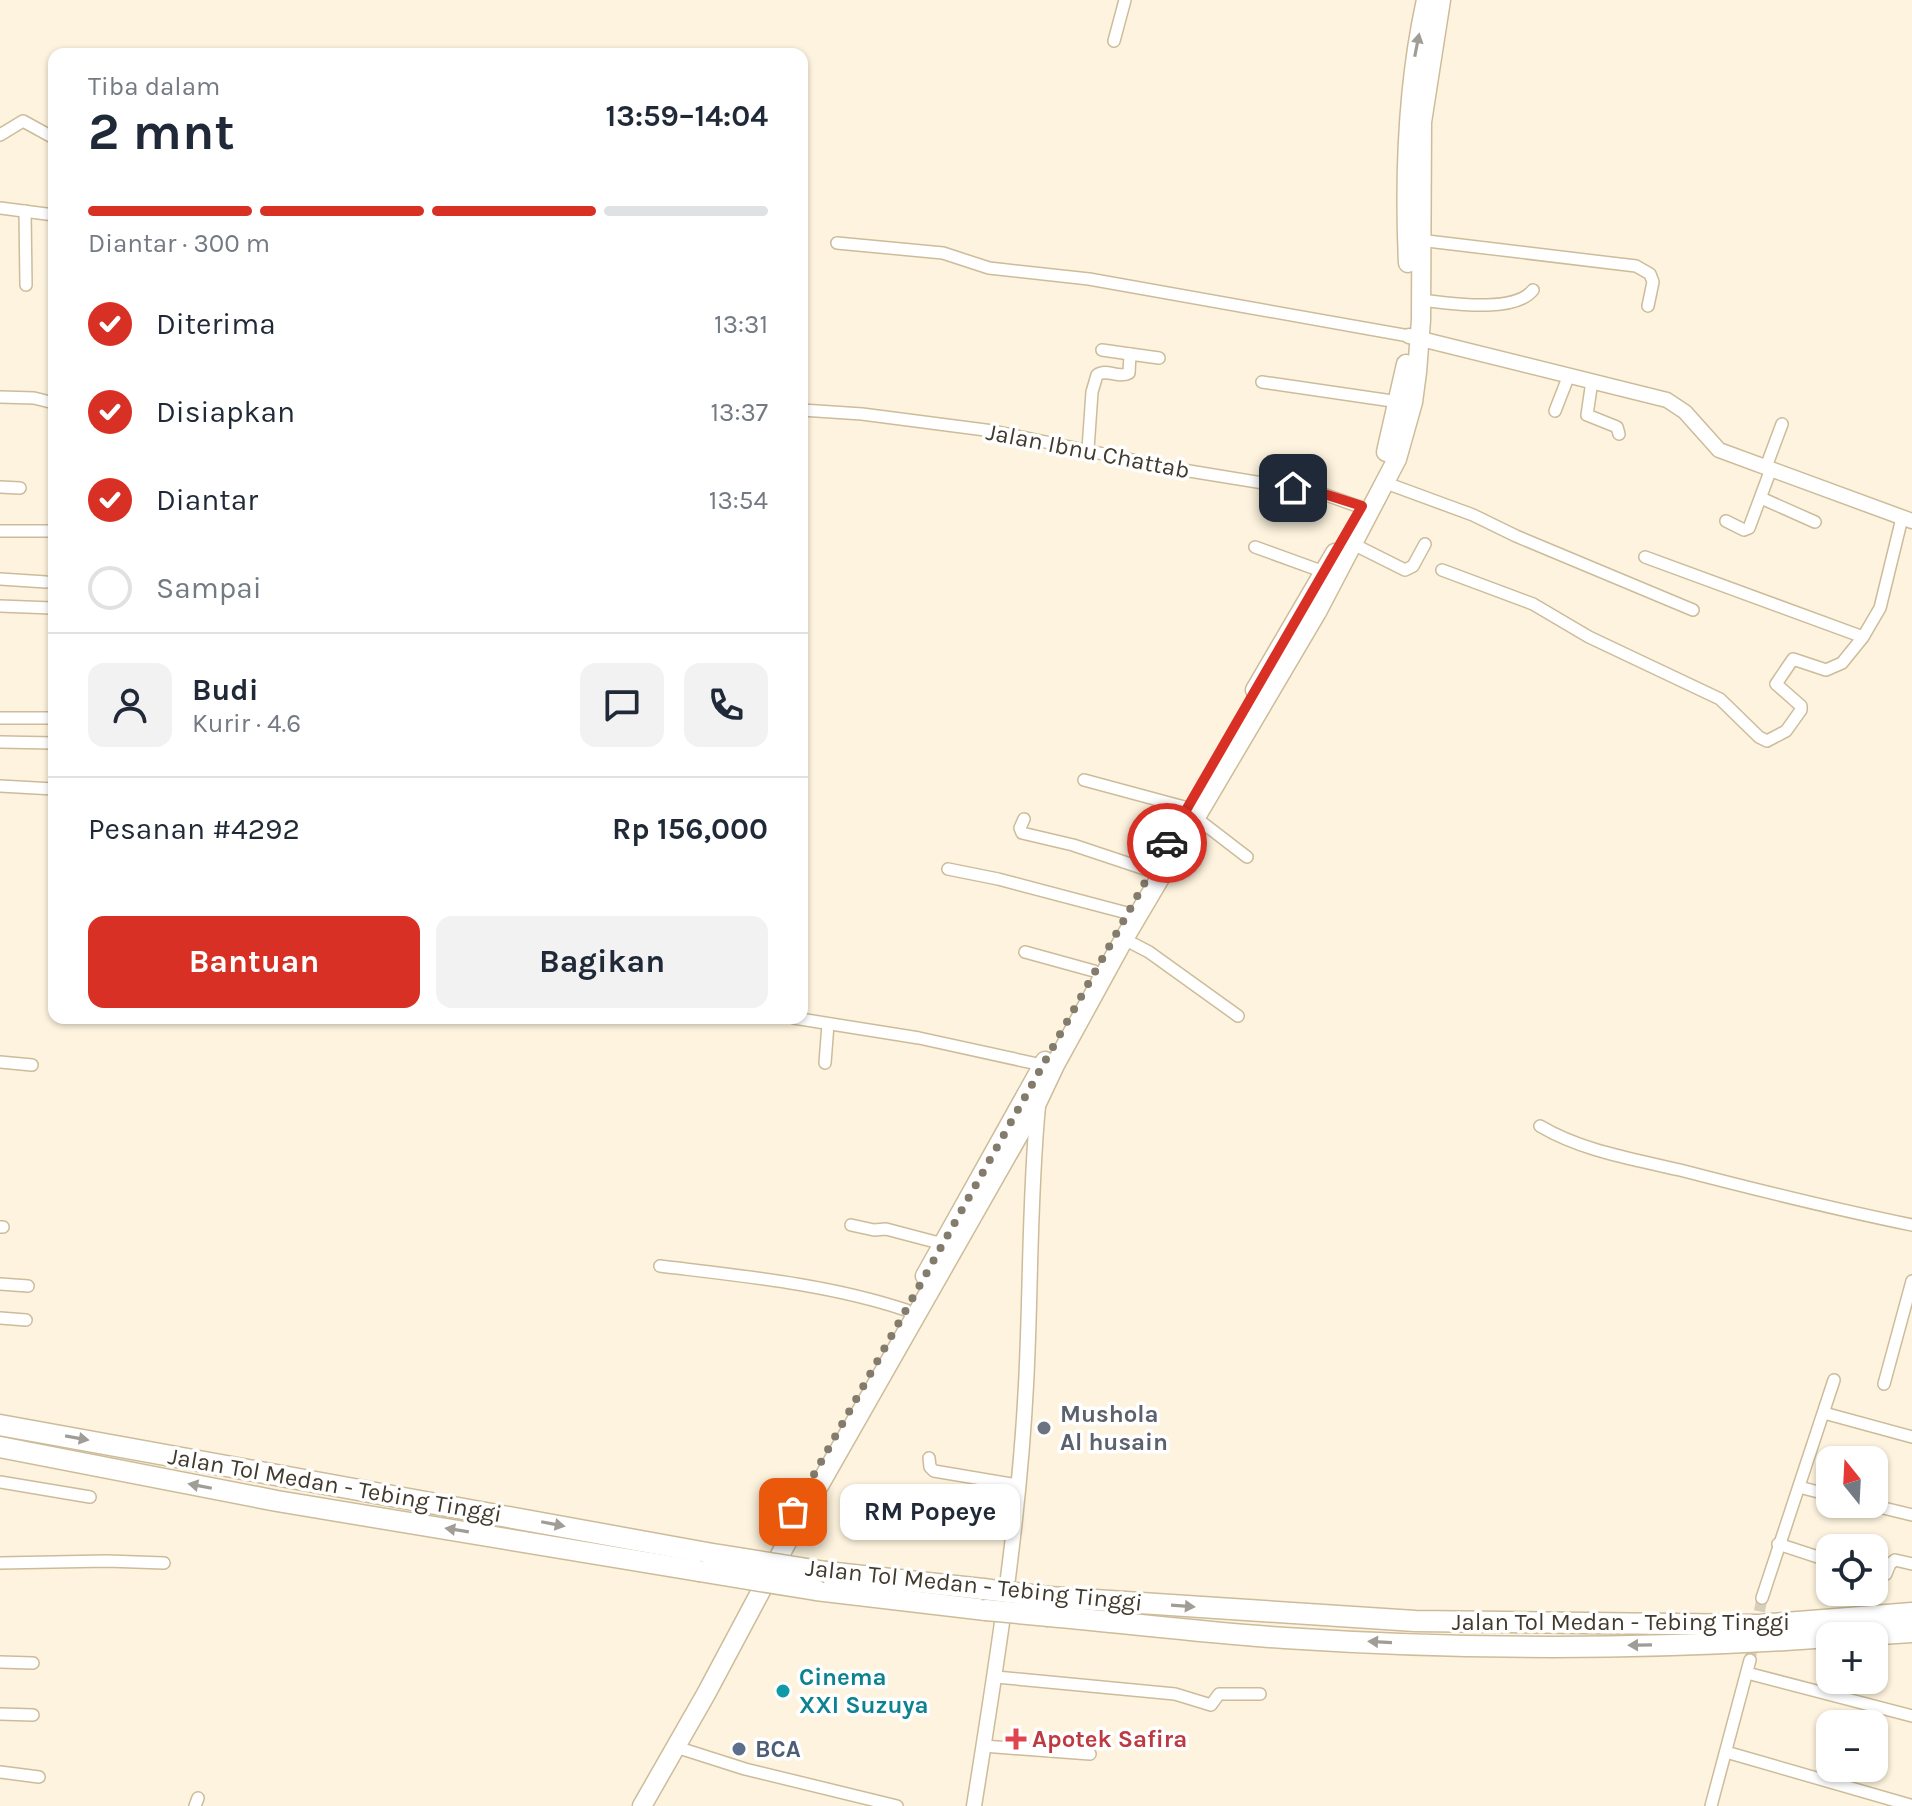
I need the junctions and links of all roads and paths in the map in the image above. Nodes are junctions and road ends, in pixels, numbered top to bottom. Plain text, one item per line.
1 (1125, 0) edge
2 (1426, 1) edge
3 (1114, 41) dead end
4 (0, 135) edge
5 (48, 135) edge
6 (0, 208) edge
7 (25, 211) junction
8 (48, 214) edge
9 (1419, 240) junction
10 (837, 243) dead end
11 (26, 285) dead end
12 (1533, 290) dead end
13 (1421, 300) junction
14 (1648, 306) dead end
15 (1414, 338) junction
16 (1102, 350) dead end
17 (1130, 354) junction
18 (1159, 358) dead end
19 (1569, 375) junction
20 (1592, 381) junction
21 (1262, 382) dead end
22 (0, 397) edge
23 (48, 402) edge
24 (1399, 402) junction
25 (808, 410) edge
26 (1555, 411) dead end
27 (1782, 424) dead end
28 (1619, 434) dead end
29 (1088, 449) junction
30 (1768, 468) junction
31 (1386, 483) junction
32 (0, 487) edge
33 (20, 488) dead end
34 (1761, 498) junction
35 (1366, 509) junction
36 (1907, 520) edge
37 (1726, 521) dead end
38 (1815, 522) dead end
39 (0, 531) edge
40 (48, 531) edge
41 (1353, 544) junction
42 (1425, 544) dead end
43 (1255, 547) dead end
44 (1645, 557) dead end
45 (1442, 570) dead end
46 (1324, 572) junction
47 (0, 579) edge
48 (46, 582) dead end
49 (0, 606) edge
50 (48, 608) edge
51 (1693, 610) dead end
52 (1863, 637) junction
53 (0, 718) edge
54 (48, 718) edge
55 (0, 742) edge
56 (48, 743) edge
57 (1084, 780) dead end
58 (0, 786) edge
59 (48, 789) edge
60 (1192, 812) junction
61 (1024, 819) dead end
62 (1247, 857) dead end
63 (948, 869) dead end
64 (1151, 871) junction
65 (1127, 913) junction
66 (1124, 939) junction
67 (1025, 952) dead end
68 (1094, 971) junction
69 (1238, 1016) dead end
70 (808, 1020) edge
71 (828, 1024) junction
72 (0, 1062) edge
73 (825, 1063) dead end
74 (32, 1065) dead end
75 (1042, 1065) junction
76 (1032, 1098) junction
77 (1540, 1126) dead end
78 (1027, 1138) junction
79 (851, 1225) dead end
80 (1912, 1225) edge
81 (943, 1244) junction
82 (660, 1266) dead end
83 (1912, 1281) edge
84 (0, 1284) edge
85 (28, 1286) dead end
86 (906, 1310) junction
87 (0, 1318) edge
88 (26, 1320) dead end
89 (1834, 1380) dead end
90 (1884, 1384) dead end
91 (1824, 1413) junction
92 (0, 1425) edge
93 (1912, 1437) edge
94 (0, 1447) edge
95 (929, 1458) dead end
96 (0, 1482) edge
97 (1018, 1485) junction
98 (1799, 1487) junction
99 (1816, 1491) edge
100 (90, 1497) dead end
101 (1888, 1509) edge
102 (923, 1513) dead end
103 (1912, 1515) edge
104 (1013, 1525) junction
105 (1778, 1544) junction
106 (1816, 1556) edge
107 (703, 1562) junction
108 (0, 1563) edge
109 (164, 1563) dead end
110 (1912, 1564) edge
111 (1888, 1569) edge
112 (1762, 1598) tunnel mouth
113 (1049, 1606) junction
114 (1912, 1613) edge
115 (1912, 1632) edge
116 (1888, 1634) edge
117 (1816, 1638) edge
118 (1750, 1660) tunnel mouth
119 (0, 1662) edge
120 (33, 1663) dead end
121 (1747, 1673) junction
122 (996, 1677) junction
123 (1260, 1694) dead end
124 (0, 1714) edge
125 (33, 1715) dead end
126 (1912, 1716) edge
127 (983, 1746) junction
128 (676, 1747) junction
129 (1726, 1752) junction
130 (1090, 1754) dead end
131 (0, 1772) edge
132 (39, 1777) dead end
133 (1912, 1797) edge
134 (630, 1806) edge
135 (642, 1806) edge
136 (897, 1806) edge
137 (974, 1806) edge
138 (1711, 1806) edge
139 (1910, 1806) edge

1 - 3 street
2 - 9 highway
15 -> 2 highway
4 - 5 street
6 - 7 street
7 - 8 street
7 - 11 street
9 - 13 highway
9 - 14 street
10 - 15 street
12 - 13 street
13 - 15 highway
15 - 19 main road
15 - 24 highway
15 - 31 highway
16 - 17 street
17 - 18 street
17 - 29 street
19 - 20 main road
19 - 26 street
20 - 28 street
20 - 30 main road
21 - 24 street
22 - 23 street
24 - 35 highway
25 - 29 street, Jalan Ibnu Chattab
27 - 30 street
29 - 35 street, Jalan Ibnu Chattab
30 - 34 street
30 - 36 main road
31 - 35 highway
31 - 51 street
32 - 33 street
34 - 37 street
34 - 38 street
35 - 41 highway
35 - 46 highway
36 - 52 street
39 - 40 street
41 - 42 street
41 - 60 highway
43 - 46 street
44 - 52 street
45 - 52 street
46 - 60 highway
47 - 48 street
49 - 50 street
53 - 54 street
55 - 56 street
57 - 60 street
58 - 59 street
60 - 62 street
60 - 64 highway
60 - 66 highway
61 - 64 street
63 - 65 street
64 - 65 highway
65 - 68 highway
66 - 69 street
66 - 76 highway
67 - 68 street
68 - 75 highway
70 - 71 street
71 - 73 street
71 - 75 street
72 - 74 street
75 - 76 highway
76 - 78 highway
76 - 81 highway
77 - 80 street
78 - 97 main road
78 - 128 highway
79 - 81 street
81 - 86 highway
82 - 86 street
83 - 90 street
84 - 85 street
86 - 134 highway
87 - 88 street
89 - 91 street
91 - 93 street
91 - 98 street
92 -> 107 highway, Jalan Tol Medan - Tebing Tinggi
107 -> 94 highway, Jalan Tol Medan - Tebing Tinggi
95 - 97 street
96 - 100 street
97 - 104 main road
98 - 99 street
98 - 105 street
101 - 103 street
102 - 104 street
104 - 122 main road
105 - 106 street
105 - 112 street
107 - 113 highway, Jalan Tol Medan - Tebing Tinggi, bridge
108 - 109 street
110 - 111 street
113 -> 114 highway, Jalan Tol Medan - Tebing Tinggi
117 -> 113 highway
115 - 116 highway
118 - 121 street
119 - 120 street
121 - 126 street
121 - 129 street
122 - 123 street
122 - 127 main road
124 - 125 street
127 - 130 street
127 - 137 main road
128 - 135 highway
128 - 136 street
129 - 138 street
129 - 139 street
131 - 132 street
133 - 139 street

